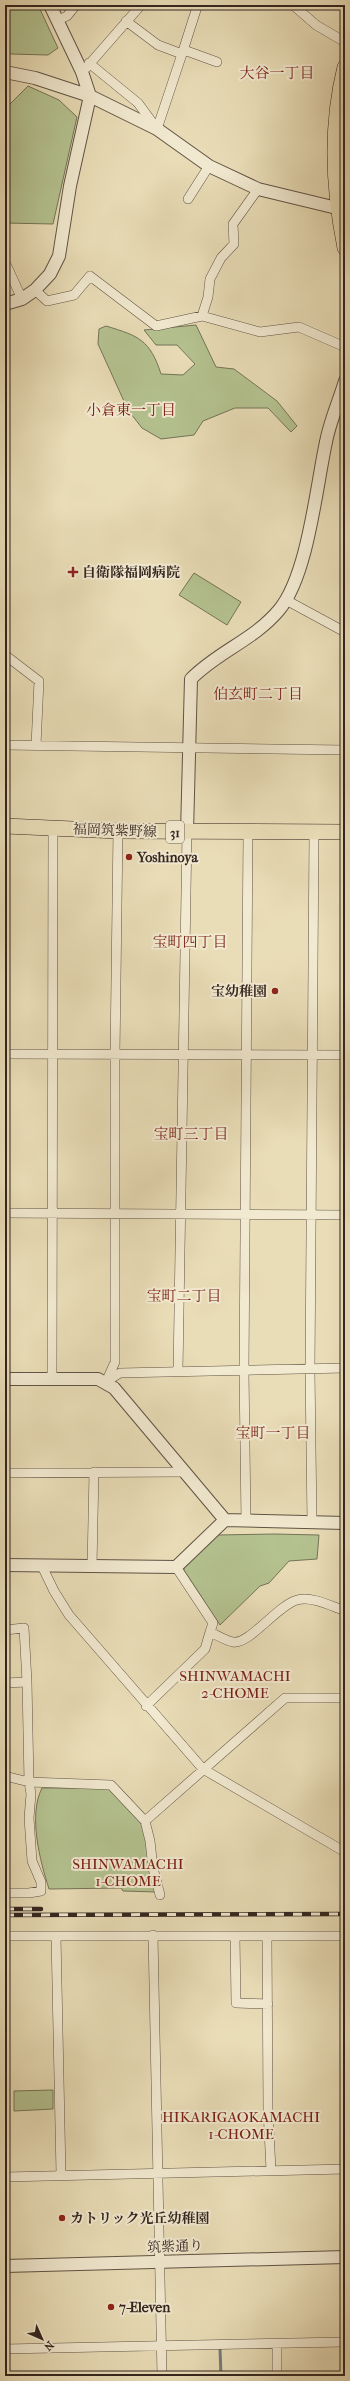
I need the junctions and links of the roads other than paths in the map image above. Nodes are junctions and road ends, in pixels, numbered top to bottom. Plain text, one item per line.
1 (50, 5) edge
2 (76, 5) edge
3 (141, 5) edge
4 (293, 5) edge
5 (197, 7) dead end
6 (58, 20) junction
7 (126, 21) junction
8 (345, 42) edge
9 (183, 52) junction
10 (217, 62) dead end
11 (86, 67) junction
12 (345, 67) edge
13 (5, 72) edge
14 (90, 96) junction
15 (157, 130) junction
16 (209, 166) junction
17 (258, 189) junction
18 (188, 199) dead end
19 (341, 209) edge
20 (345, 248) edge
21 (5, 262) edge
22 (35, 290) junction
23 (22, 299) junction
24 (5, 304) edge
25 (202, 316) junction
26 (345, 346) edge
27 (345, 381) edge
28 (286, 600) junction
29 (345, 632) edge
30 (5, 654) edge
31 (5, 745) edge
32 (36, 745) junction
33 (189, 748) junction
34 (345, 750) edge
35 (5, 826) edge
36 (53, 828) junction
37 (118, 831) junction
38 (187, 832) junction
39 (345, 832) edge
40 (248, 833) junction
41 (314, 833) junction
42 (5, 1054) edge
43 (52, 1054) junction
44 (115, 1054) junction
45 (182, 1054) junction
46 (246, 1054) junction
47 (312, 1054) junction
48 (345, 1055) edge
49 (5, 1213) edge
50 (50, 1213) junction
51 (114, 1213) junction
52 (245, 1214) junction
53 (311, 1214) junction
54 (180, 1215) junction
55 (345, 1215) edge
56 (345, 1368) edge
57 (310, 1370) junction
58 (178, 1371) junction
59 (244, 1371) junction
60 (5, 1379) edge
61 (52, 1379) junction
62 (106, 1382) junction
63 (5, 1472) edge
64 (94, 1472) junction
65 (184, 1472) junction
66 (225, 1520) junction
67 (246, 1521) junction
68 (312, 1523) junction
69 (345, 1523) edge
70 (5, 1565) edge
71 (42, 1566) junction
72 (92, 1566) junction
73 (176, 1567) junction
74 (345, 1611) edge
75 (5, 1630) edge
76 (210, 1632) junction
77 (27, 1682) junction
78 (5, 1683) edge
79 (345, 1698) edge
80 (146, 1706) junction
81 (203, 1769) junction
82 (5, 1776) edge
83 (29, 1782) junction
84 (144, 1822) junction
85 (345, 1852) edge
86 (5, 1893) edge
87 (160, 1895) dead end
88 (153, 1935) junction
89 (5, 1936) edge
90 (56, 1936) junction
91 (235, 1936) junction
92 (267, 1936) junction
93 (345, 1936) edge
94 (268, 2004) junction
95 (345, 2169) edge
96 (271, 2170) junction
97 (158, 2173) junction
98 (61, 2174) junction
99 (5, 2177) edge
100 (345, 2257) edge
101 (160, 2262) junction
102 (5, 2266) edge
103 (345, 2342) edge
104 (277, 2344) junction
105 (161, 2346) junction
106 (5, 2349) edge
107 (162, 2376) edge
108 (277, 2376) edge

1 - 6 street
2 - 6 street
3 - 7 street
4 - 8 street
5 - 9 street
6 - 11 street
7 - 9 street
7 - 11 street
9 - 10 street
9 - 15 street
11 - 14 street
11 - 15 street
12 - 19 main road
13 - 14 street
14 - 15 street
14 - 22 street
15 - 16 street
16 - 17 street
16 - 18 street
17 - 19 street
17 - 25 street
19 - 20 main road
21 - 23 street
22 - 23 street
22 - 25 street
23 - 24 street
25 - 26 street
27 - 28 street
28 - 29 street
28 - 33 street
30 - 32 street
31 - 32 street
32 - 33 street
33 - 34 street
33 - 38 street
35 - 36 main road, 福岡筑紫野線 / 31
36 - 37 main road, 福岡筑紫野線 / 31
36 - 43 street
37 - 38 main road, 福岡筑紫野線 / 31
37 - 44 street
38 - 40 main road, 福岡筑紫野線 / 31
38 - 45 street
39 - 41 main road, 福岡筑紫野線 / 31
40 - 41 main road, 福岡筑紫野線 / 31
40 - 46 street
41 - 47 street
42 - 43 street
43 - 44 street
43 - 50 street
44 - 45 street
44 - 51 street
45 - 46 street
45 - 54 street
46 - 47 street
46 - 52 street
47 - 48 street
47 - 53 street
49 - 50 street
50 - 51 street
50 - 61 street
51 - 54 street
51 - 62 street
52 - 53 street
52 - 54 street
52 - 59 street
53 - 55 street
53 - 57 street
54 - 58 street
56 - 57 street
57 - 59 street
57 - 68 street
58 - 59 street
58 - 62 street
59 - 67 street
60 - 61 street
61 - 62 street
62 - 65 street
63 - 64 street
64 - 65 street
64 - 72 street
65 - 66 street
66 - 67 street
66 - 73 street
67 - 68 street
68 - 69 street
70 - 71 street
71 - 72 street
71 - 80 street
72 - 73 street
73 - 76 street
74 - 76 street
75 - 77 street
76 - 80 street
77 - 78 street
77 - 83 street
79 - 81 street
80 - 81 street
81 - 84 street
81 - 85 street
82 - 83 street
83 - 84 street
83 - 86 street
84 - 87 street
88 - 90 street
88 - 91 street
88 - 97 street
89 - 90 street
90 - 98 street
91 - 92 street
91 - 94 street
92 - 93 street
92 - 94 street
94 - 96 street
95 - 96 street
96 - 97 street
97 - 98 street
97 - 101 street
98 - 99 street
100 - 101 street, 筑紫通り
101 - 102 street, 筑紫通り
101 - 105 street
103 - 104 street
104 - 105 street
104 - 108 street
105 - 106 street
105 - 107 street

